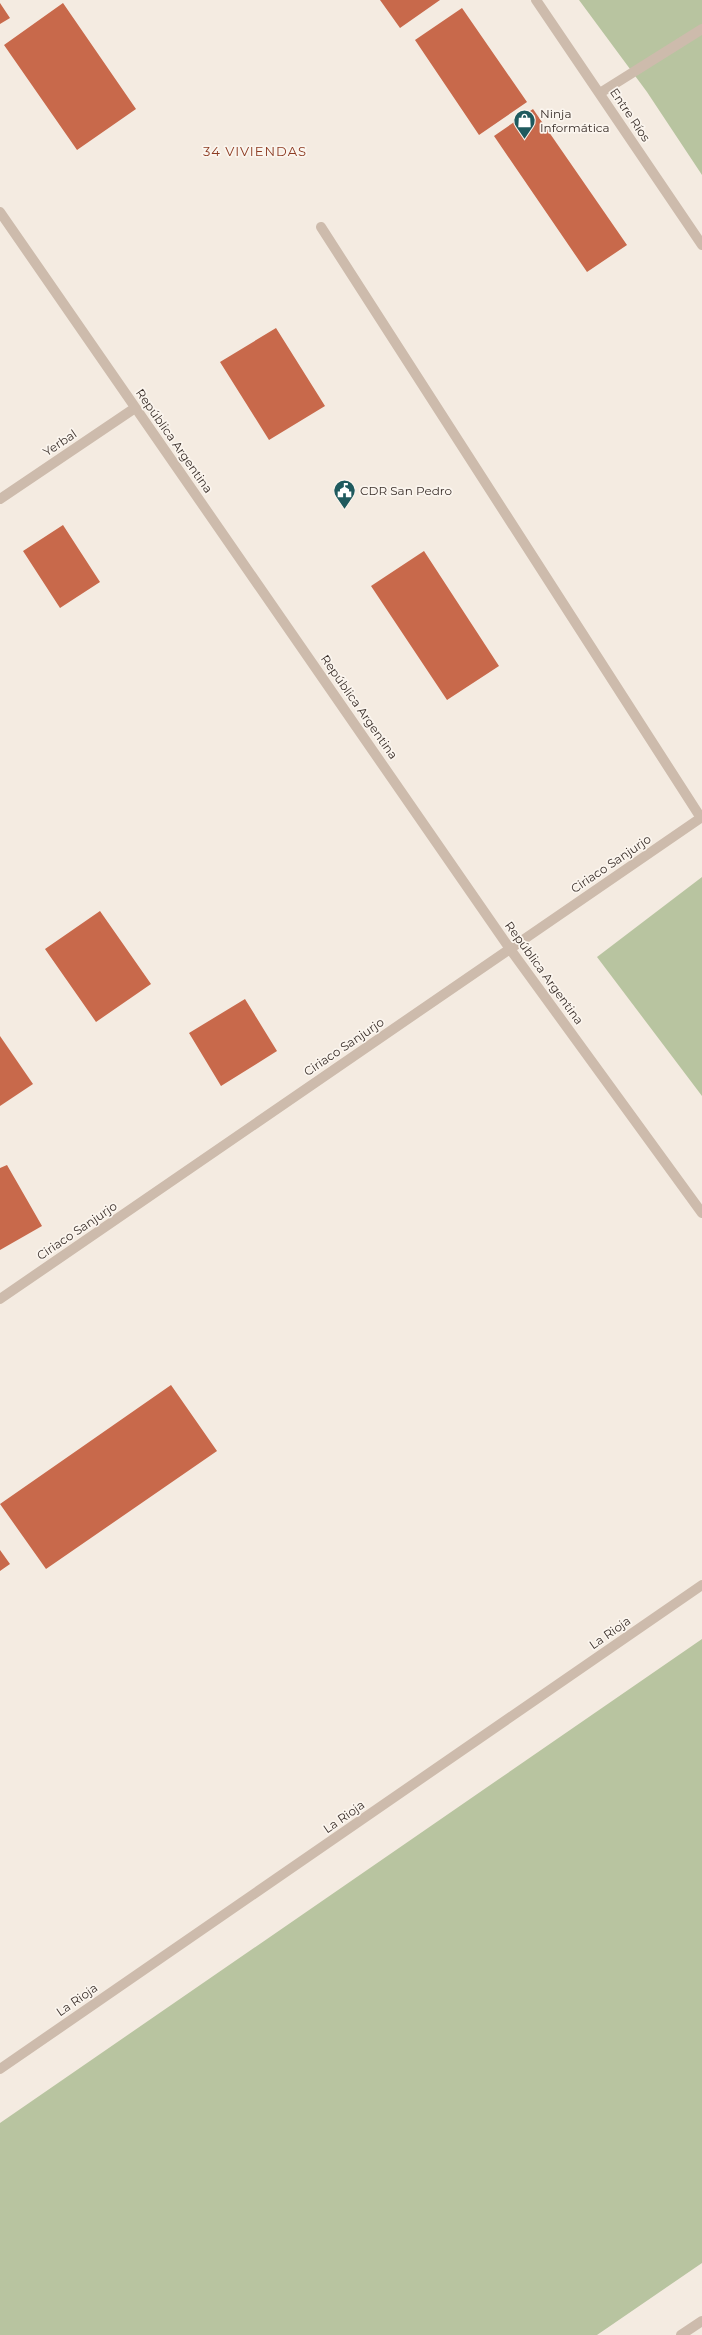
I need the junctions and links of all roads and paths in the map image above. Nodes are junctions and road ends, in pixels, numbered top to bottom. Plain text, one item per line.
1 (536, 0) edge
2 (702, 28) edge
3 (600, 93) junction
4 (0, 212) edge
5 (321, 227) dead end
6 (702, 245) edge
7 (135, 408) junction
8 (0, 499) edge
9 (702, 817) edge
10 (510, 949) junction
11 (702, 1213) edge
12 (0, 1299) edge
13 (702, 1585) edge
14 (0, 2069) edge
15 (702, 2321) edge
16 (681, 2335) edge

1 - 3 street, Entre Ríos
2 - 3 street
3 - 6 street, Entre Ríos
4 - 7 street, República Argentina
5 - 9 street
7 - 8 street, Yerbal
7 - 10 street, República Argentina
9 - 10 street, Ciriaco Sanjurjo
10 - 11 street, República Argentina
10 - 12 street, Ciriaco Sanjurjo
13 - 14 street, La Rioja
15 - 16 street

